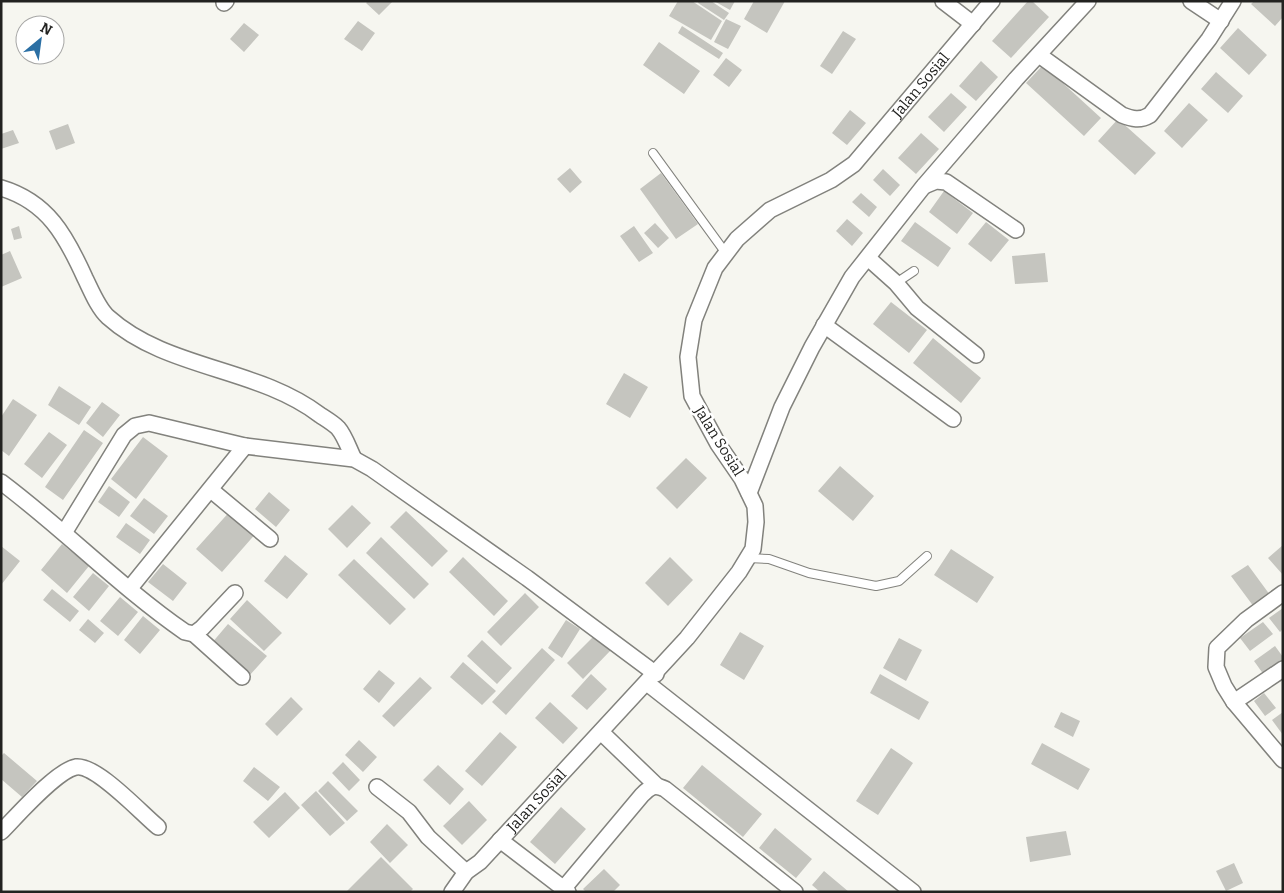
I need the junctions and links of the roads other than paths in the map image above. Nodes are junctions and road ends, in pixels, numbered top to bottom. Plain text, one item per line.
1 (943, 1) edge
2 (992, 1) edge
3 (1088, 1) edge
4 (1191, 1) edge
5 (1233, 1) edge
6 (1221, 22) junction
7 (972, 24) junction
8 (1038, 55) junction
9 (653, 153) dead end
10 (923, 187) junction
11 (1, 188) edge
12 (1016, 230) dead end
13 (725, 252) junction
14 (868, 258) junction
15 (914, 271) dead end
16 (896, 283) junction
17 (824, 326) junction
18 (976, 355) dead end
19 (953, 419) dead end
20 (245, 446) junction
21 (354, 458) junction
22 (1, 482) edge
23 (211, 490) junction
24 (749, 492) junction
25 (64, 533) junction
26 (270, 539) dead end
27 (926, 556) dead end
28 (748, 558) junction
29 (130, 588) junction
30 (1283, 593) edge
31 (235, 594) dead end
32 (194, 634) junction
33 (1283, 669) edge
34 (242, 677) dead end
35 (651, 679) junction
36 (1234, 702) junction
37 (601, 732) junction
38 (1283, 760) edge
39 (657, 786) junction
40 (378, 787) dead end
41 (158, 827) dead end
42 (1, 832) edge
43 (500, 840) junction
44 (466, 872) junction
45 (566, 890) edge
46 (452, 892) edge
47 (795, 892) edge
48 (913, 892) edge

1 - 7 street
2 - 7 street, Jalan Sosial
3 - 8 street
4 - 6 street
5 - 6 street
6 - 8 street
7 - 13 street, Jalan Sosial
8 - 10 street
9 - 13 lane
10 - 12 street
10 - 14 street
11 - 21 street
13 - 24 street, Jalan Sosial
14 - 16 street
14 - 17 street
15 - 16 lane
16 - 18 street
17 - 19 street
17 - 24 street
20 - 21 street
20 - 23 street
20 - 25 street
21 - 35 street
22 - 25 street
23 - 26 street
23 - 29 street
24 - 28 street, Jalan Sosial
25 - 29 street
27 - 28 lane
28 - 35 street, Jalan Sosial
29 - 32 street
30 - 36 street
31 - 32 street
32 - 34 street
33 - 36 street
35 - 37 street, Jalan Sosial
35 - 48 street
36 - 38 street
37 - 39 street
37 - 43 street, Jalan Sosial
39 - 45 street
39 - 47 street
40 - 44 street
41 - 42 street
43 - 44 street, Jalan Sosial
43 - 45 street
44 - 46 street, Jalan Sosial

